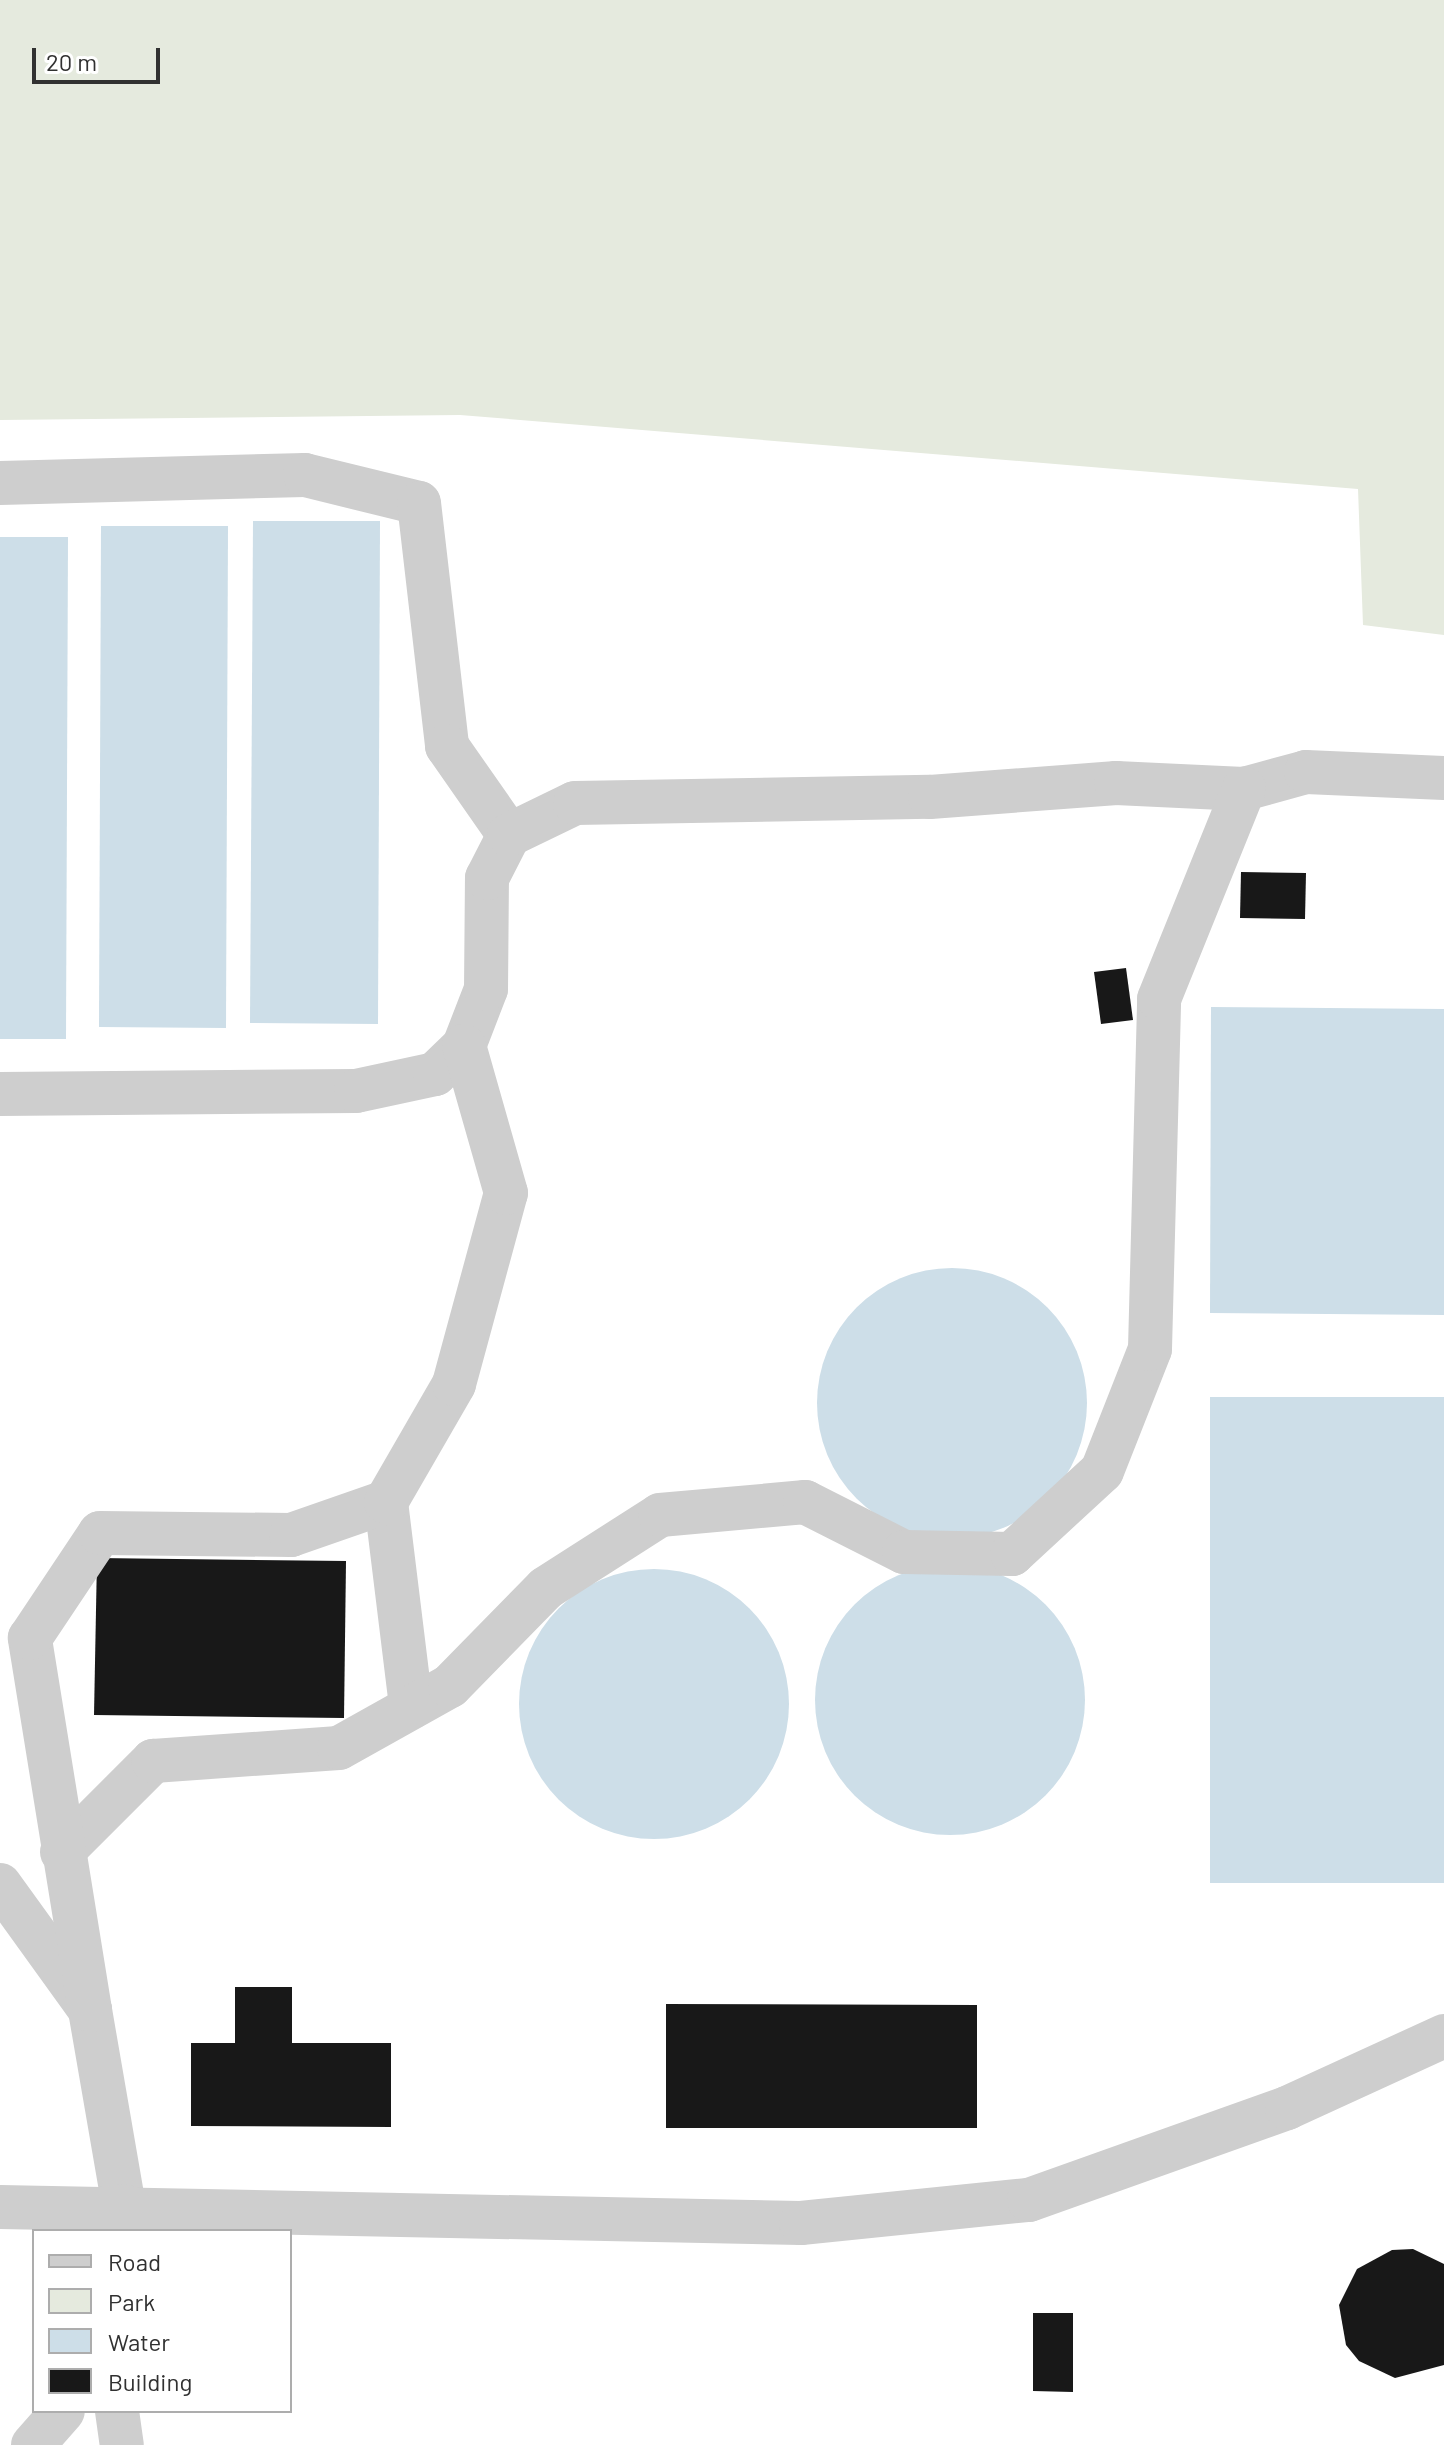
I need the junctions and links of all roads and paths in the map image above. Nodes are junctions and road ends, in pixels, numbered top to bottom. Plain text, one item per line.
1 (0, 483) edge
2 (1444, 778) edge
3 (1244, 789) junction
4 (509, 835) junction
5 (464, 1046) junction
6 (0, 1094) edge
7 (386, 1502) junction
8 (411, 1707) junction
9 (62, 1852) junction
10 (0, 1885) edge
11 (15, 1936) edge
12 (90, 2010) junction
13 (1444, 2036) edge
14 (0, 2207) edge
15 (123, 2219) edge
16 (61, 2413) edge
17 (117, 2413) edge
18 (33, 2445) edge
19 (122, 2445) edge

1 - 4 lane
2 - 3 lane
3 - 4 lane
3 - 8 lane
4 - 5 lane
5 - 6 lane
5 - 7 lane
7 - 8 lane
7 - 9 lane
8 - 9 lane
9 - 12 lane
10 - 11 lane
11 - 12 lane
12 - 15 lane
13 - 15 lane
14 - 15 lane
16 - 18 lane
17 - 19 lane

